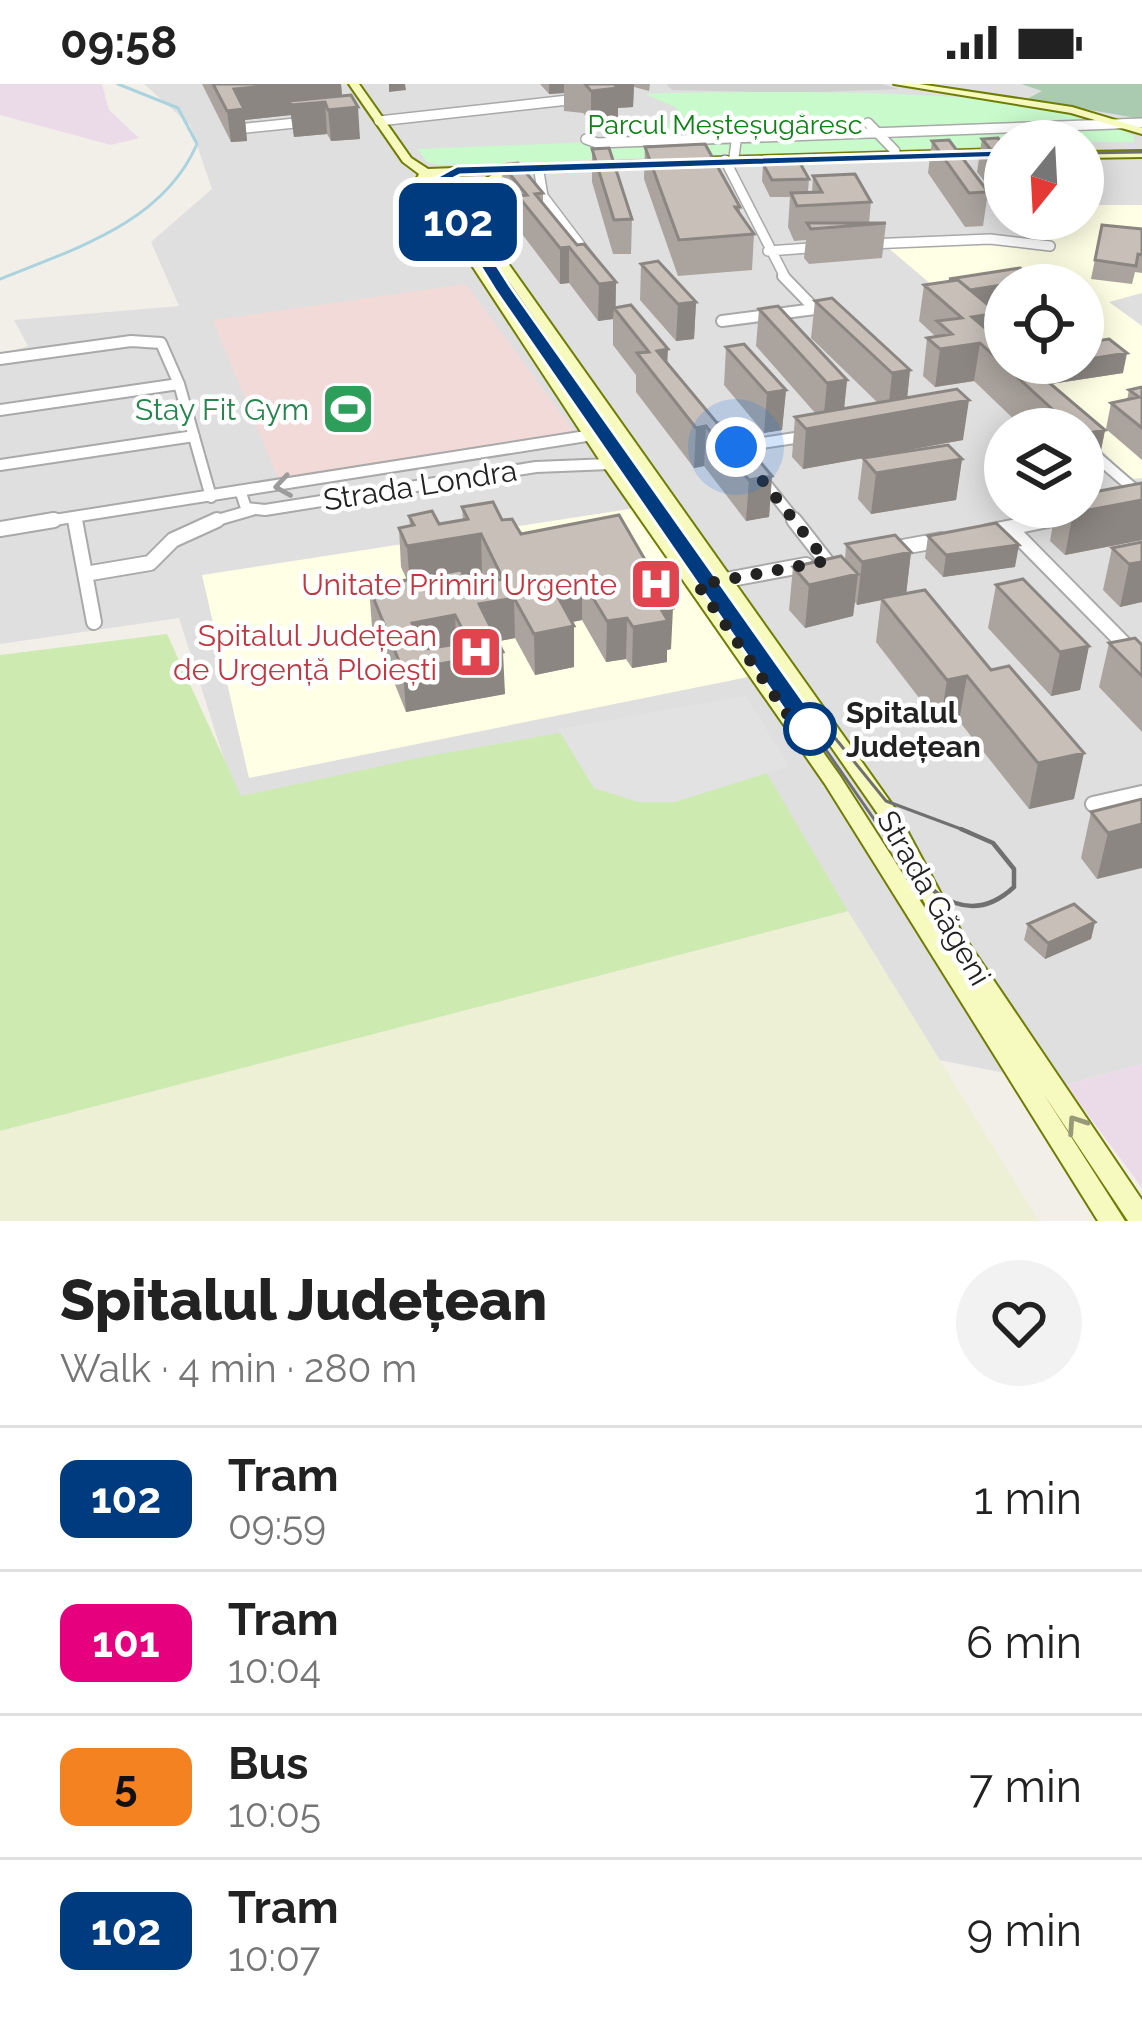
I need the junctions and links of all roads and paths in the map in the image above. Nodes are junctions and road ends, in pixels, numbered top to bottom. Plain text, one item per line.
1 (354, 84) edge
2 (899, 84) edge
3 (596, 97) edge
4 (358, 117) edge
5 (377, 118) junction
6 (323, 121) edge
7 (898, 122) dead end
8 (868, 123) dead end
9 (1124, 124) junction
10 (1142, 127) edge
11 (247, 128) edge
12 (918, 132) junction
13 (737, 133) junction
14 (878, 134) junction
15 (586, 139) dead end
16 (1142, 151) edge
17 (895, 152) dead end
18 (1104, 152) edge
19 (984, 155) edge
20 (984, 156) edge
21 (730, 161) junction
22 (539, 172) junction
23 (425, 173) junction
24 (503, 173) junction
25 (475, 174) junction
26 (445, 189) junction
27 (467, 214) junction
28 (855, 245) edge
29 (1050, 246) dead end
30 (833, 247) edge
31 (768, 251) junction
32 (595, 265) edge
33 (722, 321) dead end
34 (0, 359) edge
35 (179, 384) junction
36 (0, 410) edge
37 (618, 431) junction
38 (722, 431) edge
39 (591, 434) junction
40 (825, 434) edge
41 (194, 436) junction
42 (736, 447) junction
43 (610, 464) junction
44 (0, 465) edge
45 (409, 465) junction
46 (1104, 465) edge
47 (420, 484) junction
48 (241, 493) junction
49 (211, 497) junction
50 (1142, 500) edge
51 (1121, 507) edge
52 (252, 510) junction
53 (75, 518) junction
54 (1010, 528) joint
55 (0, 529) edge
56 (878, 552) edge
57 (844, 558) edge
58 (826, 561) junction
59 (85, 574) junction
60 (722, 580) junction
61 (698, 585) junction
62 (94, 622) dead end
63 (1142, 662) edge
64 (1142, 793) edge
65 (1093, 804) dead end
66 (943, 940) junction
67 (1112, 1221) edge
68 (1142, 1221) edge

1 - 5 main road, Strada Găgeni
2 - 9 main road
3 - 5 street
4 - 5 street
5 - 23 main road, Strada Găgeni
6 - 11 street
7 - 12 street
8 - 14 street
9 - 10 main road
9 - 12 street
12 - 14 street
13 - 14 street
13 - 15 street
13 - 21 street
14 - 17 street
16 - 18 main road
19 - 21 main road
20 - 21 main road
21 - 22 main road
21 - 23 main road
21 - 31 street
22 - 24 main road
22 - 32 street
23 - 25 main road
23 - 26 main road, Strada Găgeni
23 - 39 main road, Strada Găgeni
24 - 25 main road
24 - 27 main road
25 - 26 main road
26 - 27 main road, Strada Găgeni
27 - 37 main road, Strada Găgeni
28 - 29 street
30 - 31 street
31 - 33 street
34 - 35 street
35 - 36 street
35 - 41 street
37 - 39 street, Strada Londra
37 - 60 main road, Strada Găgeni
38 - 42 street
39 - 43 main road, Strada Găgeni
39 - 45 street, Strada Londra
40 - 42 street
41 - 44 street
41 - 49 street
42 - 58 street
43 - 47 street, Strada Londra
43 - 61 main road, Strada Găgeni
45 - 47 street
45 -> 48 street, Strada Londra
46 - 50 street
47 - 52 street, Strada Londra
48 - 49 street, Strada Londra
48 - 52 street
49 - 53 street, Strada Londra
50 - 51 street
52 - 59 street, Strada Londra
53 - 55 street, Strada Londra
53 - 59 street
54 - 56 street
54 - 63 street
57 - 58 street
58 - 60 street
59 - 62 street
60 - 61 street
60 - 66 main road, Strada Găgeni
61 - 66 main road, Strada Găgeni
64 - 65 street
66 - 67 main road, Strada Găgeni
68 -> 66 main road, Strada Găgeni

